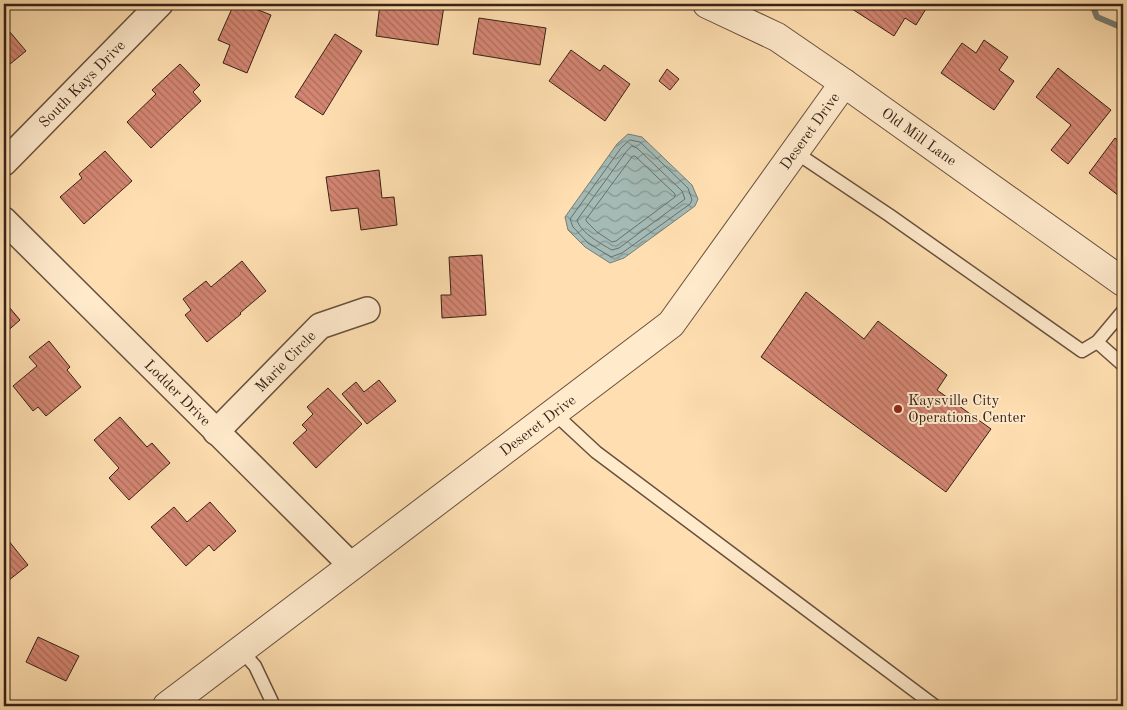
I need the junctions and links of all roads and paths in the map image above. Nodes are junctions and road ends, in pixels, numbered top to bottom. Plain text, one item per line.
1 (160, 4) edge
2 (707, 4) edge
3 (844, 83) junction
4 (795, 152) junction
5 (4, 163) edge
6 (4, 220) edge
7 (1123, 282) edge
8 (367, 310) dead end
9 (1123, 311) edge
10 (1097, 342) junction
11 (1123, 365) edge
12 (554, 413) junction
13 (216, 432) junction
14 (352, 566) junction
15 (241, 650) junction
16 (167, 706) edge
17 (274, 706) edge
18 (935, 706) edge

1 - 5 street, South Kays Drive
2 - 3 street, Old Mill Lane
3 - 4 street, Deseret Drive
3 - 7 street, Old Mill Lane
4 - 10 lane
4 - 12 street, Deseret Drive
6 - 13 street, Lodder Drive
8 - 13 street, Marie Circle
9 - 10 lane
10 - 11 lane
12 - 14 street, Deseret Drive
12 - 18 lane
13 - 14 street, Lodder Drive
14 - 15 street, Deseret Drive
15 - 16 street, Deseret Drive
15 - 17 lane

